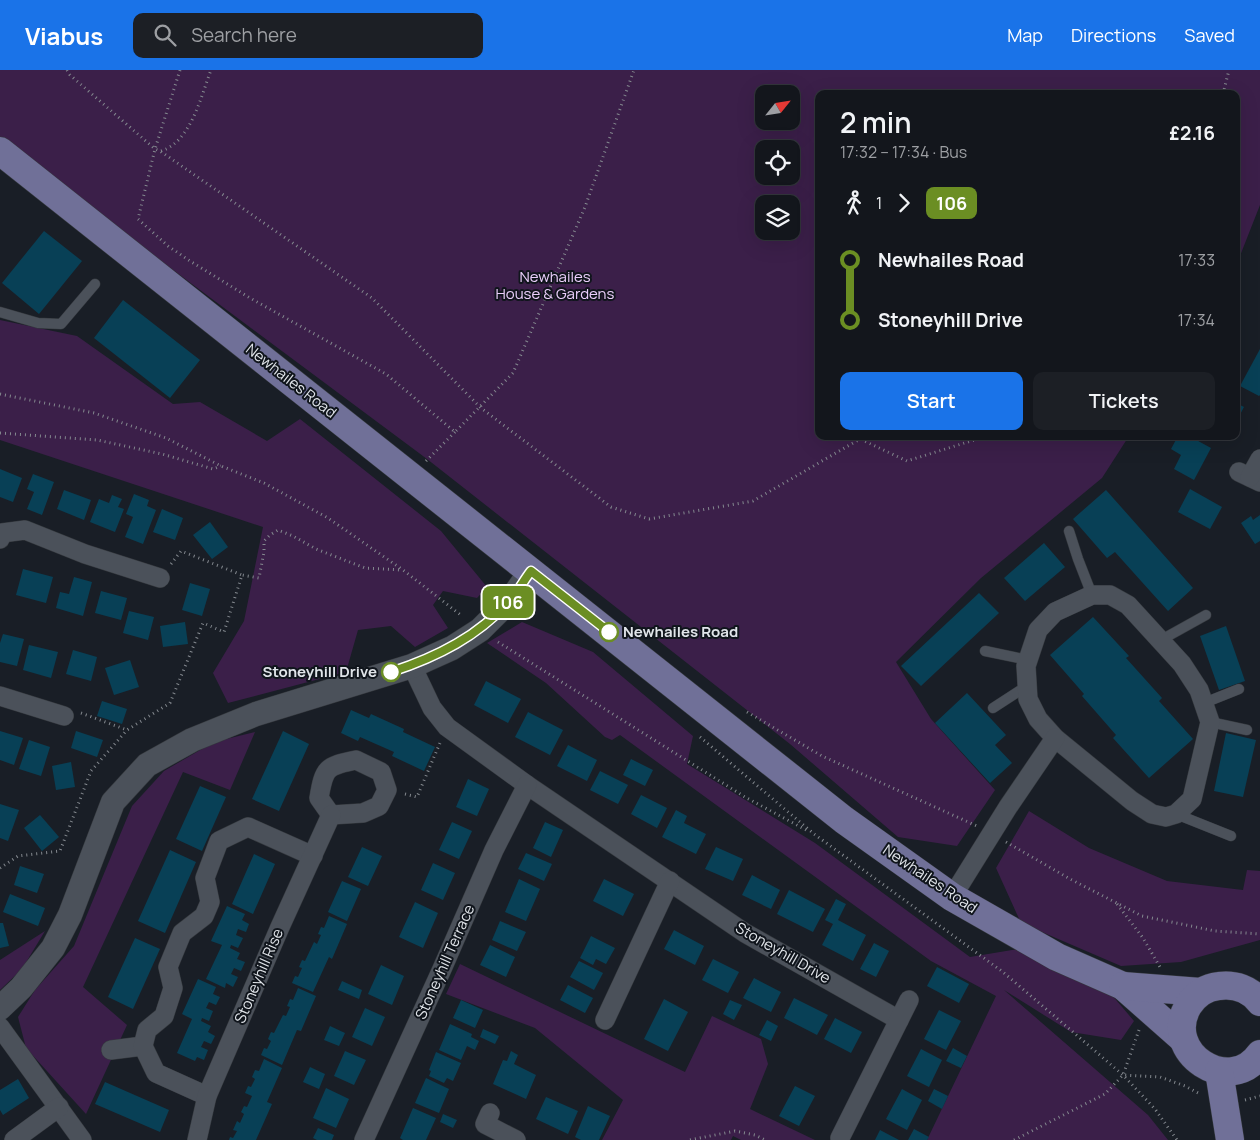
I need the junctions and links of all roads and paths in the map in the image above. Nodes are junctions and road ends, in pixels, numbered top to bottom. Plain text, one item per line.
1 (67, 70) edge
2 (180, 70) edge
3 (211, 70) edge
4 (634, 70) edge
5 (1228, 70) edge
6 (1224, 90) edge
7 (155, 149) junction
8 (0, 151) edge
9 (160, 151) junction
10 (95, 284) dead end
11 (0, 312) edge
12 (0, 394) edge
13 (481, 408) junction
14 (455, 432) junction
15 (0, 433) edge
16 (858, 440) edge
17 (862, 440) edge
18 (974, 440) edge
19 (1260, 459) edge
20 (221, 466) junction
21 (412, 477) junction
22 (1250, 477) edge
23 (1069, 531) dead end
24 (1, 534) edge
25 (403, 570) junction
26 (531, 571) junction
27 (242, 575) junction
28 (160, 578) joint
29 (1092, 595) junction
30 (1206, 615) dead end
31 (480, 630) junction
32 (1160, 640) junction
33 (985, 651) dead end
34 (1028, 660) junction
35 (412, 666) junction
36 (1027, 686) junction
37 (1239, 689) dead end
38 (0, 696) edge
39 (1204, 703) junction
40 (992, 708) dead end
41 (744, 711) dead end
42 (64, 716) joint
43 (1210, 722) junction
44 (447, 727) junction
45 (127, 730) junction
46 (1247, 730) dead end
47 (1054, 738) junction
48 (527, 785) junction
49 (387, 790) junction
50 (1176, 814) junction
51 (332, 816) junction
52 (992, 833) junction
53 (1230, 836) dead end
54 (313, 856) junction
55 (0, 868) edge
56 (670, 881) junction
57 (952, 897) junction
58 (1115, 902) junction
59 (1260, 934) edge
60 (1201, 992) junction
61 (1152, 998) junction
62 (909, 1000) dead end
63 (1260, 1002) edge
64 (0, 1008) edge
65 (605, 1020) dead end
66 (899, 1020) junction
67 (0, 1027) edge
68 (1183, 1039) junction
69 (143, 1046) junction
70 (111, 1050) dead end
71 (1260, 1054) edge
72 (1219, 1071) junction
73 (1123, 1075) junction
74 (207, 1096) junction
75 (1225, 1106) junction
76 (59, 1107) junction
77 (490, 1112) dead end
78 (840, 1138) dead end
79 (14, 1140) edge
80 (82, 1140) edge
81 (197, 1140) edge
82 (364, 1140) edge
83 (516, 1140) edge
84 (690, 1140) edge
85 (766, 1140) edge
86 (1014, 1140) edge
87 (1177, 1140) edge
88 (1230, 1140) edge

1 - 7 path
2 - 7 path
3 - 9 path
4 - 13 path
5 - 6 path
7 - 9 path
7 - 14 path
8 - 21 main road, Newhailes Road
9 - 13 path
10 - 11 lane
12 - 20 path
13 - 14 path
13 - 16 path
14 - 21 path
15 - 20 path
17 - 18 path
19 - 22 street
20 - 25 path
21 - 26 main road, Newhailes Road
23 - 29 lane
24 - 28 street
25 - 27 path
25 - 31 path
26 - 31 street
26 - 57 main road, Newhailes Road
27 - 28 path
27 - 45 path
29 - 32 street
29 - 34 street
30 - 32 lane
31 - 35 street
31 - 73 path
32 - 39 street
33 - 34 lane
34 - 36 street
35 - 44 street, Stoneyhill Drive
35 - 64 street
36 - 40 lane
36 - 47 street
37 - 39 lane
38 - 42 street
39 - 43 street
41 - 52 path
42 - 45 path
43 - 46 lane
43 - 50 street
44 - 48 street, Stoneyhill Drive
44 - 49 path
45 - 55 path
47 - 50 street
47 - 52 street
48 - 56 street, Stoneyhill Drive
48 - 82 street, Stoneyhill Terrace
49 - 51 street
49 - 51 street
50 - 53 lane
51 - 54 street, Stoneyhill Rise
52 - 57 street
52 - 58 path
54 - 69 street
54 - 74 street, Stoneyhill Rise
56 - 65 street
56 - 66 street, Stoneyhill Drive
57 - 61 main road, Newhailes Road
58 - 59 path
58 - 61 path
60 - 61 main road, Newhailes Road
60 - 63 main road, Newhailes Road
60 - 68 main road
61 - 68 main road
61 - 73 path
62 - 66 street
66 - 78 street
67 - 76 street
68 - 72 main road
69 - 70 street
69 - 74 street
71 - 72 main road
72 - 75 main road
73 - 75 path
73 - 86 path
73 - 87 path
74 - 81 street, Stoneyhill Rise
75 - 88 main road
76 - 79 street
76 - 80 street
77 - 83 street
84 - 85 path

